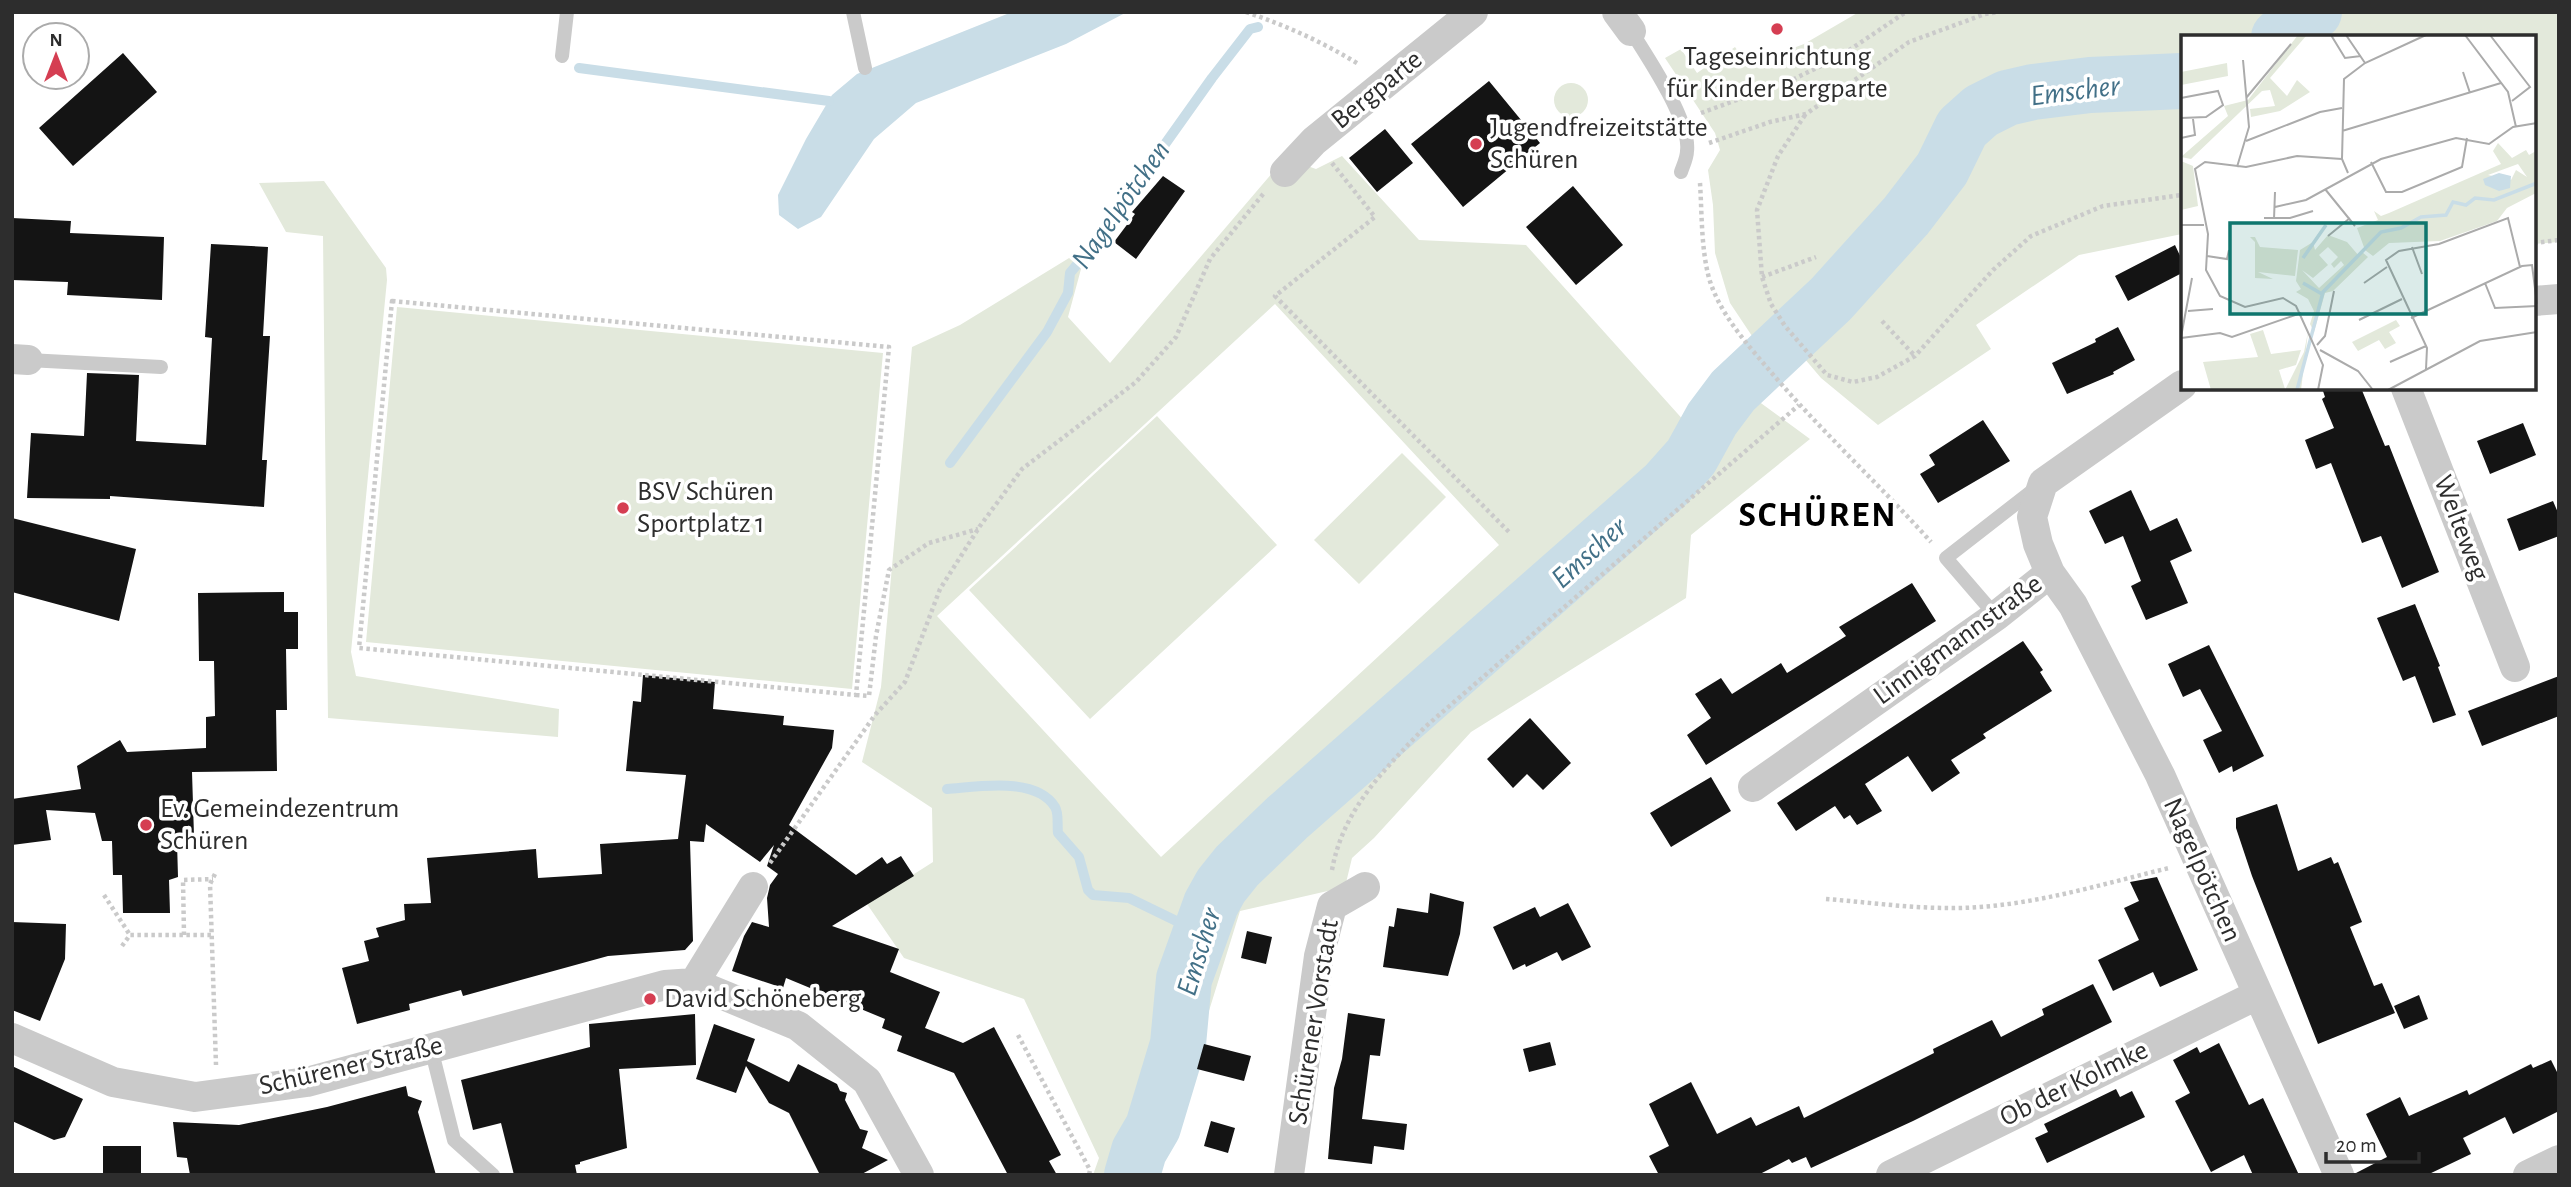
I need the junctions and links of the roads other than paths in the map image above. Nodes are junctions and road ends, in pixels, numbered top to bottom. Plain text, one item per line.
1 (567, 12) edge
2 (853, 12) edge
3 (1473, 12) edge
4 (1624, 22) edge
5 (562, 56) dead end
6 (865, 68) dead end
7 (1285, 173) road end
8 (1681, 173) dead end
9 (2559, 299) edge
10 (2536, 301) edge
11 (20, 359) edge
12 (161, 367) dead end
13 (2181, 386) edge
14 (2407, 390) edge
15 (2043, 483) junction
16 (2050, 573) junction
17 (1996, 616) junction
18 (2515, 667) dead end
19 (1753, 787) dead end
20 (753, 887) road end
21 (1366, 887) dead end
22 (694, 983) junction
23 (2257, 995) junction
24 (12, 1038) edge
25 (431, 1048) junction
26 (2559, 1160) edge
27 (493, 1175) edge
28 (919, 1175) edge
29 (1289, 1175) edge
30 (1891, 1175) edge
31 (2339, 1175) edge
32 (2528, 1175) edge

1 - 5 lane
2 - 6 lane
3 - 7 street, Bergparte
4 - 8 lane
9 - 10 street
11 - 12 lane
13 - 15 street
14 - 18 street, Welteweg
15 - 16 street, Linnigmannstraße
15 - 17 lane
16 - 17 street, Linnigmannstraße
16 - 23 street, Nagelpötchen
17 - 19 street, Linnigmannstraße
20 - 22 street
21 - 29 street, Schürener Vorstadt
22 - 25 street, Schürener Straße
22 - 28 street, Schürener Straße
23 - 30 street, Ob der Kolmke
23 - 31 street, Nagelpötchen
24 - 25 street, Schürener Straße
25 - 27 lane
26 - 32 street

